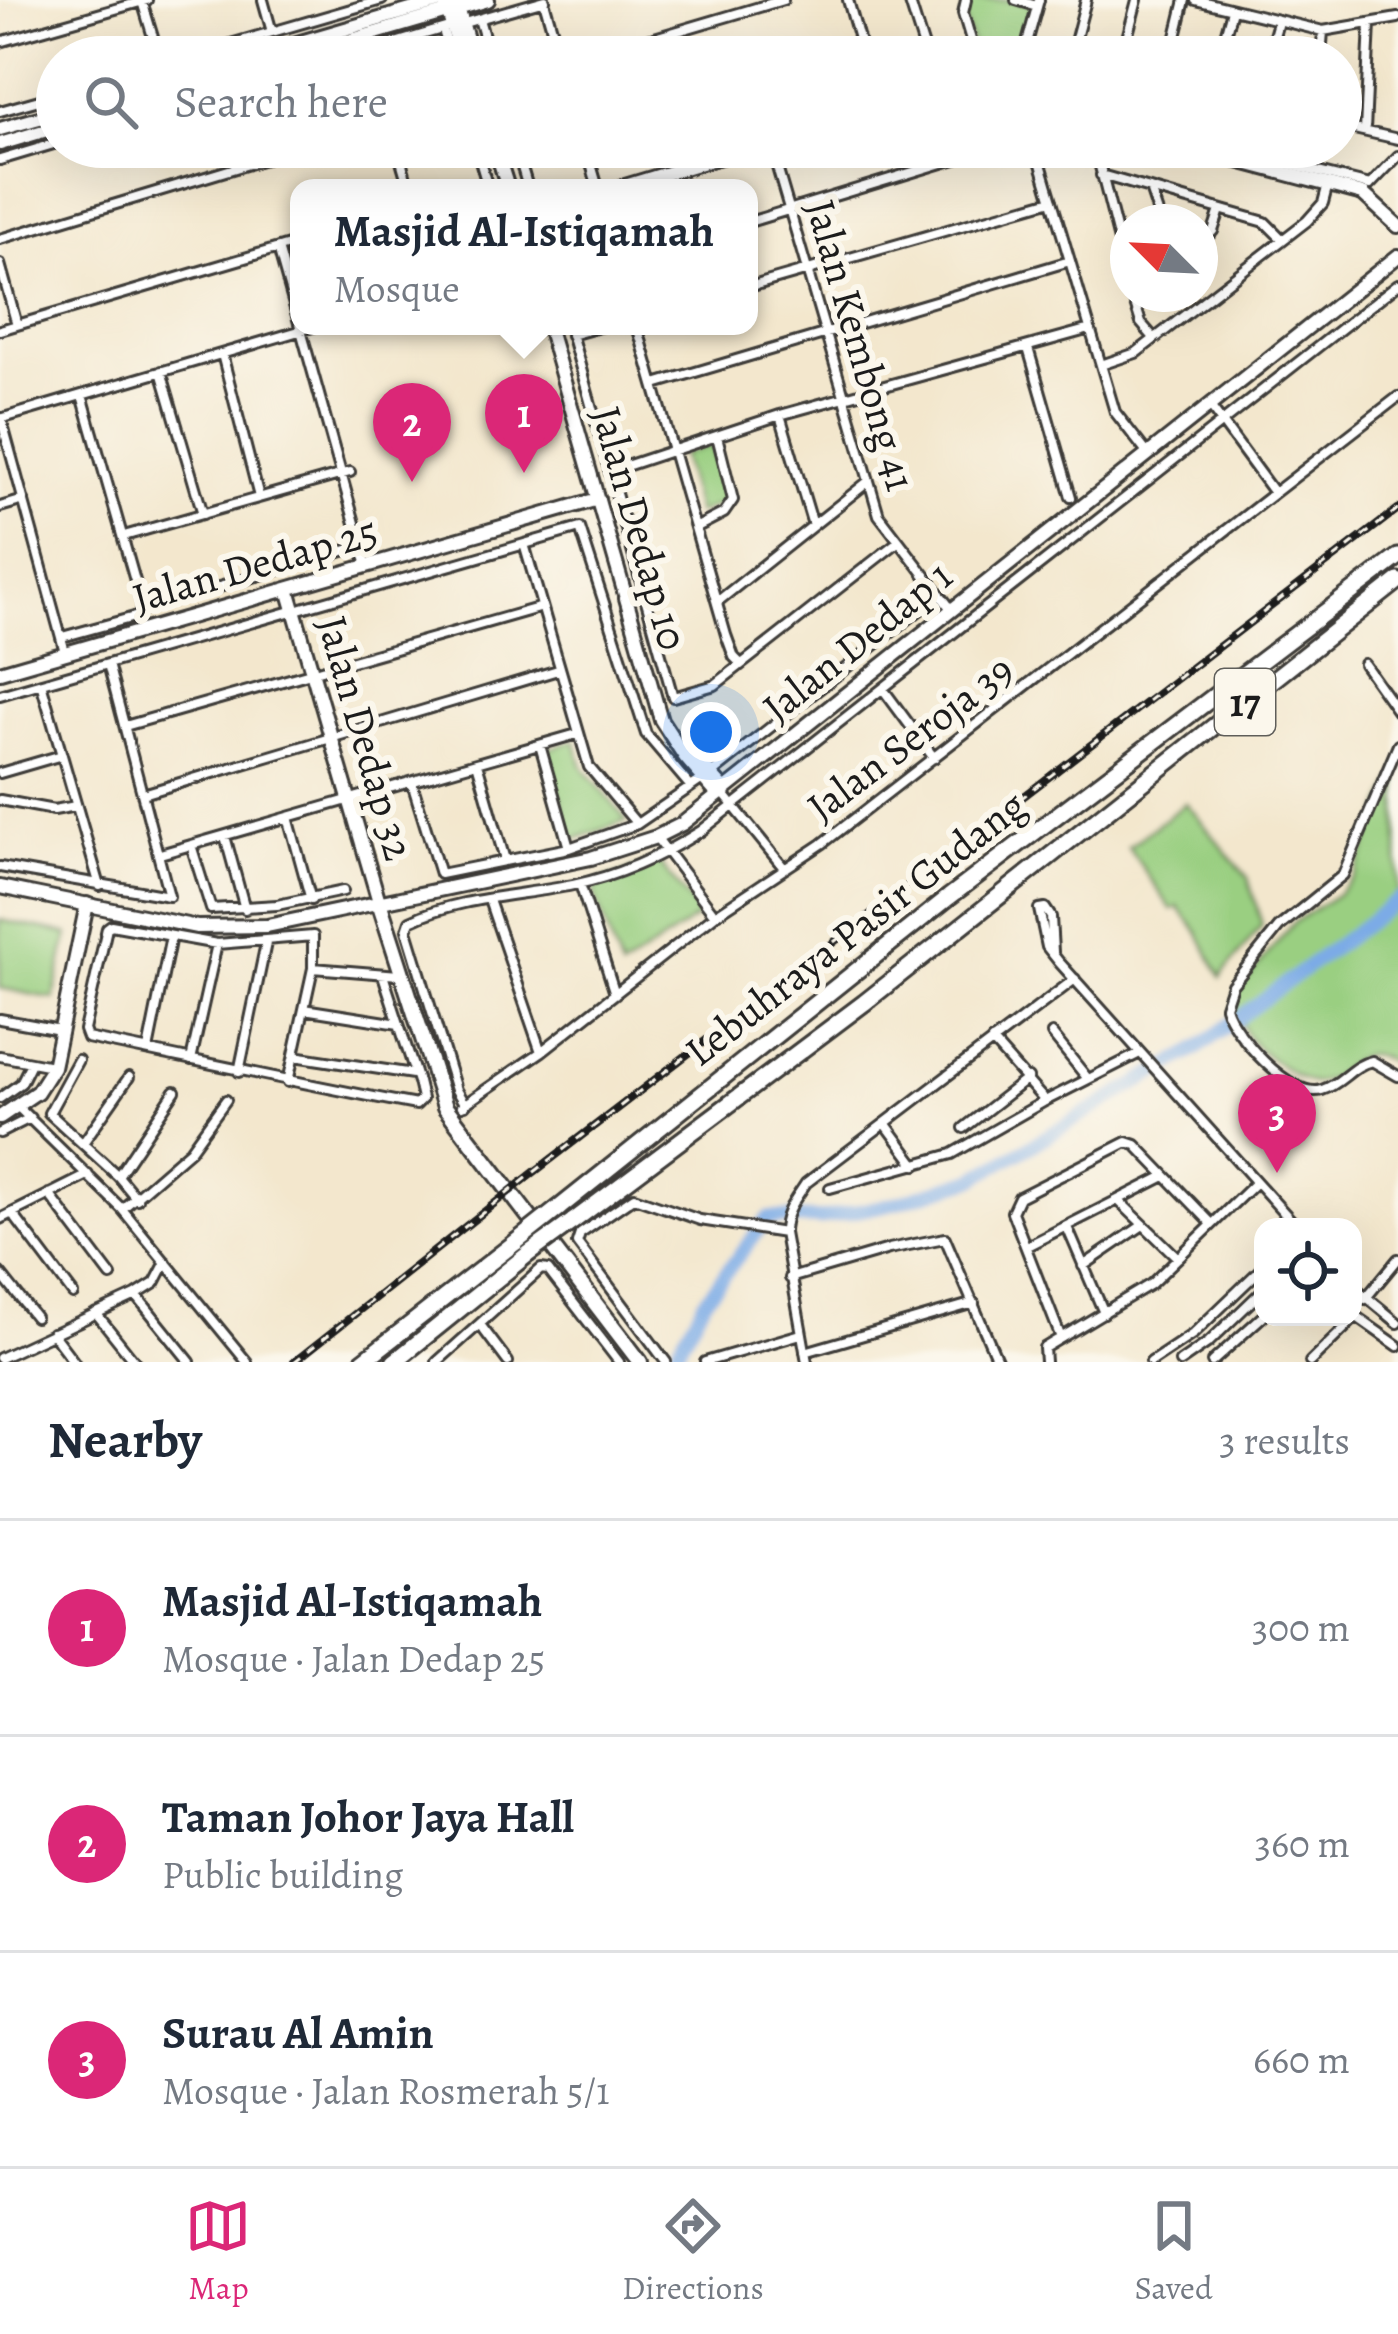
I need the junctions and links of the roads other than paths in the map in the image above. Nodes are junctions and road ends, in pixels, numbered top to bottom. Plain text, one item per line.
1 (144, 0) edge
2 (263, 0) edge
3 (382, 0) edge
4 (488, 0) edge
5 (544, 0) edge
6 (783, 0) edge
7 (848, 0) edge
8 (909, 0) edge
9 (966, 0) edge
10 (1016, 0) edge
11 (1086, 0) edge
12 (1137, 0) edge
13 (1185, 0) edge
14 (1196, 0) edge
15 (368, 2) edge
16 (1038, 3) edge
17 (1232, 10) junction
18 (451, 12) edge
19 (1398, 18) edge
20 (479, 19) junction
21 (1278, 22) junction
22 (1370, 23) junction
23 (1323, 31) junction
24 (272, 32) junction
25 (153, 36) edge
26 (258, 36) edge
27 (343, 36) edge
28 (367, 36) edge
29 (404, 36) edge
30 (484, 36) edge
31 (554, 36) edge
32 (661, 36) edge
33 (858, 36) edge
34 (920, 36) edge
35 (970, 36) edge
36 (1029, 36) edge
37 (1077, 36) edge
38 (1128, 36) edge
39 (1176, 36) edge
40 (1225, 36) edge
41 (1274, 36) edge
42 (1323, 36) edge
43 (0, 42) edge
44 (36, 101) edge
45 (0, 111) edge
46 (36, 118) edge
47 (0, 129) edge
48 (1362, 130) edge
49 (1365, 131) junction
50 (36, 133) edge
51 (1398, 139) edge
52 (0, 144) edge
53 (36, 149) edge
54 (1398, 156) edge
55 (0, 160) edge
56 (235, 168) edge
57 (684, 168) edge
58 (777, 168) edge
59 (928, 168) edge
60 (1042, 168) edge
61 (1100, 168) edge
62 (1266, 168) edge
63 (1300, 168) edge
64 (1101, 175) junction
65 (648, 179) edge
66 (1328, 184) junction
67 (1150, 188) junction
68 (1367, 189) junction
69 (1052, 200) junction
70 (1155, 204) edge
71 (1110, 209) edge
72 (1220, 210) junction
73 (790, 211) junction
74 (1218, 216) edge
75 (758, 220) edge
76 (1398, 226) edge
77 (0, 239) edge
78 (1282, 239) junction
79 (290, 245) edge
80 (278, 248) junction
81 (1398, 256) edge
82 (1070, 261) junction
83 (0, 264) edge
84 (807, 270) junction
85 (758, 284) edge
86 (1398, 284) edge
87 (290, 293) edge
88 (1138, 312) edge
89 (17, 325) junction
90 (1090, 329) junction
91 (0, 330) edge
92 (825, 332) junction
93 (290, 334) edge
94 (301, 335) edge
95 (551, 335) edge
96 (571, 335) edge
97 (641, 335) edge
98 (1154, 338) junction
99 (1028, 348) junction
100 (222, 354) junction
101 (1101, 365) junction
102 (161, 371) junction
103 (655, 384) junction
104 (82, 395) junction
105 (1398, 397) edge
106 (845, 399) junction
107 (1209, 404) junction
108 (780, 416) junction
109 (0, 418) edge
110 (1222, 422) junction
111 (717, 436) junction
112 (674, 450) junction
113 (1147, 453) junction
114 (611, 471) junction
115 (345, 473) junction
116 (869, 482) junction
117 (1274, 493) junction
118 (1071, 496) dead end
119 (259, 497) junction
120 (598, 499) junction
121 (24, 500) junction
122 (0, 507) edge
123 (203, 514) junction
124 (812, 525) junction
125 (697, 527) junction
126 (124, 536) junction
127 (899, 542) junction
128 (524, 544) junction
129 (361, 546) junction
130 (1398, 557) edge
131 (367, 566) junction
132 (1398, 581) edge
133 (288, 589) junction
134 (940, 594) junction
135 (717, 602) junction
136 (542, 607) junction
137 (143, 609) junction
138 (951, 609) junction
139 (295, 610) junction
140 (62, 637) junction
141 (66, 654) junction
142 (108, 664) junction
143 (741, 664) junction
144 (1364, 664) dead end
145 (559, 670) junction
146 (0, 672) edge
147 (313, 673) junction
148 (41, 683) junction
149 (883, 689) junction
150 (0, 695) edge
151 (1398, 712) edge
152 (125, 726) junction
153 (578, 734) junction
154 (331, 735) junction
155 (540, 745) junction
156 (1398, 745) edge
157 (62, 755) junction
158 (934, 758) junction
159 (477, 763) junction
160 (0, 773) edge
161 (702, 780) junction
162 (412, 783) junction
163 (722, 792) junction
164 (143, 794) junction
165 (0, 800) edge
166 (349, 800) junction
167 (76, 806) junction
168 (734, 806) junction
169 (288, 817) junction
170 (637, 824) junction
171 (225, 835) junction
172 (656, 837) junction
173 (191, 845) junction
174 (569, 848) junction
175 (665, 853) junction
176 (160, 854) junction
177 (505, 860) junction
178 (0, 867) edge
179 (784, 868) junction
180 (580, 884) junction
181 (100, 886) junction
182 (0, 887) edge
183 (343, 891) dead end
184 (949, 897) junction
185 (311, 900) junction
186 (489, 900) junction
187 (87, 904) junction
188 (380, 905) junction
189 (245, 909) junction
190 (715, 915) junction
191 (974, 917) junction
192 (171, 937) junction
193 (266, 943) junction
194 (218, 944) junction
195 (1054, 954) junction
196 (863, 964) junction
197 (313, 968) junction
198 (391, 975) junction
199 (1075, 979) junction
200 (616, 994) junction
201 (864, 1003) junction
202 (304, 1010) junction
203 (0, 1018) edge
204 (399, 1024) junction
205 (62, 1030) junction
206 (1052, 1034) dead end
207 (992, 1041) junction
208 (148, 1050) junction
209 (541, 1052) junction
210 (1138, 1054) junction
211 (0, 1056) edge
212 (294, 1056) junction
213 (78, 1060) dead end
214 (191, 1060) junction
215 (31, 1063) junction
216 (53, 1067) junction
217 (239, 1072) junction
218 (413, 1074) junction
219 (1398, 1076) edge
220 (129, 1077) dead end
221 (1028, 1078) junction
222 (1088, 1079) junction
223 (289, 1082) junction
224 (175, 1091) dead end
225 (0, 1098) edge
226 (226, 1100) dead end
227 (1045, 1101) junction
228 (465, 1105) junction
229 (19, 1108) junction
230 (449, 1115) junction
231 (0, 1117) edge
232 (30, 1118) junction
233 (885, 1123) junction
234 (964, 1128) dead end
235 (0, 1133) edge
236 (464, 1135) junction
237 (83, 1143) junction
238 (916, 1165) junction
239 (88, 1175) junction
240 (118, 1176) junction
241 (1166, 1176) junction
242 (1256, 1183) junction
243 (830, 1188) dead end
244 (50, 1195) junction
245 (137, 1199) junction
246 (1119, 1201) junction
247 (122, 1209) junction
248 (12, 1213) junction
249 (1289, 1218) edge
250 (0, 1219) edge
251 (1212, 1224) junction
252 (1143, 1225) junction
253 (1067, 1227) junction
254 (784, 1233) junction
255 (1027, 1246) junction
256 (522, 1248) junction
257 (1178, 1258) junction
258 (1398, 1259) edge
259 (166, 1262) junction
260 (1084, 1266) junction
261 (0, 1274) edge
262 (110, 1276) dead end
263 (1254, 1276) edge
264 (790, 1278) junction
265 (73, 1294) dead end
266 (136, 1295) junction
267 (1362, 1296) edge
268 (1254, 1299) edge
269 (1365, 1299) junction
270 (974, 1303) junction
271 (96, 1313) junction
272 (1104, 1313) junction
273 (35, 1317) dead end
274 (1362, 1321) edge
275 (1398, 1323) edge
276 (1254, 1324) edge
277 (481, 1326) junction
278 (1344, 1326) edge
279 (52, 1333) junction
280 (801, 1334) junction
281 (1061, 1338) junction
282 (1398, 1346) edge
283 (806, 1357) edge
284 (0, 1358) edge
285 (1312, 1361) edge
286 (74, 1362) edge
287 (135, 1362) edge
288 (190, 1362) edge
289 (247, 1362) edge
290 (362, 1362) edge
291 (394, 1362) edge
292 (437, 1362) edge
293 (508, 1362) edge
294 (619, 1362) edge
295 (640, 1362) edge
296 (666, 1362) edge
297 (705, 1362) edge
298 (998, 1362) edge
299 (1045, 1362) edge
300 (1151, 1362) edge
301 (1180, 1362) edge
302 (1212, 1362) edge

1 - 25 street
1 - 43 street
2 - 24 street
3 - 15 street
4 - 18 main road
5 - 20 street
5 - 31 street
6 - 32 street
7 - 33 street
8 - 34 street
9 - 35 street
10 - 16 street
11 - 37 street
12 - 38 street
13 - 39 street
14 - 17 street
15 - 24 street
16 - 36 street
17 - 21 street
17 - 40 street
18 - 20 street
18 - 27 main road
18 - 28 main road
18 - 29 street
19 - 22 street
20 - 30 street
21 - 23 street
21 - 41 street
22 - 23 street
22 - 49 street
23 - 42 street
24 - 26 street
44 - 45 street
46 - 47 main road
48 - 49 street
49 - 51 street
50 - 52 main road
53 - 55 street
54 - 68 street
56 - 77 street
57 - 65 main road
58 - 73 street, Jalan Kembong 41
59 - 73 street
60 - 69 street
61 - 64 street
62 - 66 main road
63 - 68 street
64 - 67 street
64 - 71 street
66 - 68 main road
66 - 78 street
67 - 70 street
67 - 72 street
68 - 76 main road
69 - 82 street
69 - 84 street
72 - 74 street
72 - 78 street
73 - 75 street
73 - 84 street, Jalan Kembong 41
78 - 98 street
79 - 80 street
80 - 87 street
80 - 89 street
81 - 107 main road, Jalan Dedap 1
82 - 90 street
82 - 92 street
83 - 89 street
84 - 85 street
84 - 92 street, Jalan Kembong 41
86 - 110 street
88 - 98 street
89 - 91 street
90 - 99 street
90 - 101 street
92 - 103 street
92 - 106 street, Jalan Kembong 41
93 - 100 street
94 - 115 street
95 - 120 main road, Jalan Dedap 10
96 - 114 street
97 - 103 street
98 - 101 street
99 - 106 street
99 - 118 street
100 - 102 street
100 - 119 street
101 - 113 street
102 - 104 street
102 - 123 street
103 - 112 street
104 - 109 street
104 - 126 street
105 - 117 street, Jalan Seroja 39
106 - 108 street
106 - 116 street, Jalan Kembong 41
107 - 110 street
107 - 113 main road, Jalan Dedap 1
108 - 111 street
108 - 124 street
109 - 121 street
110 - 117 street
110 - 149 street
111 - 112 street
111 - 125 street
112 - 114 street
112 - 125 street
113 - 138 main road, Jalan Dedap 1
114 - 143 street
115 - 119 street
115 - 129 street
116 - 124 street
116 - 127 street, Jalan Kembong 41
117 - 158 street, Jalan Seroja 39
119 - 123 street
120 - 131 main road, Jalan Dedap 25
120 - 161 main road, Jalan Dedap 10
121 - 122 street
121 - 140 street
123 - 126 street
124 - 135 street
125 - 135 street
126 - 137 street
127 - 134 street, Jalan Kembong 41
127 - 143 street
128 - 136 street
128 - 139 street
128 - 161 street
129 - 131 street
129 - 137 street
130 - 184 highway, Lebuhraya Pasir Gudang / 17
131 - 133 main road, Jalan Dedap 25
132 - 191 highway, Lebuhraya Pasir Gudang / 17
133 - 139 main road, Jalan Dedap 32
133 - 141 main road, Jalan Dedap 25
134 - 138 street, Jalan Kembong 41
134 - 161 street
135 - 143 street
136 - 145 street
136 - 147 street
137 - 140 street
138 - 163 main road, Jalan Dedap 1
139 - 142 street
139 - 147 main road, Jalan Dedap 32
140 - 141 street
141 - 146 main road, Jalan Dedap 25
142 - 148 street
142 - 152 street
144 - 151 street
145 - 153 street
145 - 154 street
147 - 152 street
147 - 154 main road, Jalan Dedap 32
148 - 150 street
148 - 157 street
149 - 158 street
149 - 168 street
152 - 164 street
153 - 155 street
153 - 170 street
154 - 164 street
154 - 166 main road, Jalan Dedap 32
155 - 159 street
155 - 174 street
156 - 219 street
157 - 160 street
157 - 167 street
158 - 179 street, Jalan Seroja 39
159 - 162 street
159 - 177 street
161 - 163 main road, Jalan Dedap 10
161 - 170 street
162 - 166 street
162 - 177 street
163 - 168 street
163 - 172 main road, Jalan Dedap 1
164 - 176 street
165 - 167 street
166 - 169 street
166 - 188 main road, Jalan Dedap 32
167 - 181 street
168 - 175 street
168 - 179 street
169 - 171 street
169 - 185 street
170 - 174 street
171 - 173 street
171 - 189 street
172 - 175 street
172 - 188 main road, Jalan Dedap 1
173 - 176 street
173 - 189 street
174 - 177 street
175 - 180 street
175 - 190 street
176 - 181 street
178 - 181 street
179 - 190 street, Jalan Seroja 39
180 - 186 street
180 - 200 street
182 - 187 main road, Jalan Dedap 1
183 - 185 street
184 - 191 highway
184 - 196 highway, Lebuhraya Pasir Gudang / 17
185 - 189 street
186 - 209 street
186 - 228 street
187 - 188 main road, Jalan Dedap 1
187 - 205 main road
188 - 198 main road
190 - 200 street, Jalan Seroja 39
191 - 201 highway, Lebuhraya Pasir Gudang / 17
192 - 194 street
192 - 208 street
192 - 208 street
193 - 194 street
193 - 197 street
193 - 217 street
194 - 214 street
195 - 195 street
195 - 199 street
196 - 201 highway
196 - 256 highway, Lebuhraya Pasir Gudang / 17, bridge
197 - 198 street
197 - 202 street
198 - 204 street
198 - 230 main road
199 - 207 street
199 - 210 street
200 - 209 street, Jalan Seroja 39
201 - 256 highway, Lebuhraya Pasir Gudang / 17, bridge
202 - 204 street
202 - 212 street
203 - 205 street
204 - 218 street
205 - 216 main road
206 - 222 street
207 - 221 street
207 - 233 street
208 - 214 street
209 - 228 street, Jalan Seroja 39
210 - 222 street
210 - 242 street
211 - 215 street
212 - 218 street
212 - 223 street
213 - 237 street
214 - 217 street
215 - 216 street
215 - 225 street
216 - 229 main road
217 - 223 street
218 - 223 street
220 - 237 street
221 - 227 street
221 - 234 street
222 - 227 street
224 - 240 street
226 - 245 street
227 - 238 street
228 - 230 street, Jalan Seroja 39
228 - 236 main road
229 - 231 main road
229 - 232 street
230 - 236 main road
232 - 235 street
232 - 239 street
233 - 238 street
233 - 254 street
236 - 295 main road
237 - 240 street
238 - 243 street
239 - 244 street
239 - 247 street
240 - 245 street
241 - 246 street
241 - 251 street
241 - 255 street
242 - 249 street
242 - 251 street
244 - 248 street
244 - 262 street
245 - 247 street
246 - 252 street
246 - 253 street
247 - 259 street
248 - 250 street
248 - 265 street
251 - 257 street
252 - 257 street
252 - 260 street
253 - 255 street
253 - 260 street
254 - 264 street
254 - 296 street
255 - 281 street
256 - 290 highway, Lebuhraya Pasir Gudang / 17
256 - 291 highway, Lebuhraya Pasir Gudang / 17
257 - 272 street
258 - 269 street
259 - 266 street
259 - 289 street
260 - 272 street
261 - 273 street
263 - 300 street
264 - 270 street
264 - 280 street
266 - 271 street
266 - 288 street
267 - 269 street
268 - 301 street
269 - 275 street
270 - 283 street
270 - 298 street
271 - 279 street
271 - 287 street
272 - 281 street
274 - 282 street
276 - 302 street
277 - 292 street
277 - 293 street
277 - 294 street
278 - 285 street
279 - 284 street
279 - 286 street
280 - 283 street
280 - 297 street
281 - 299 street

